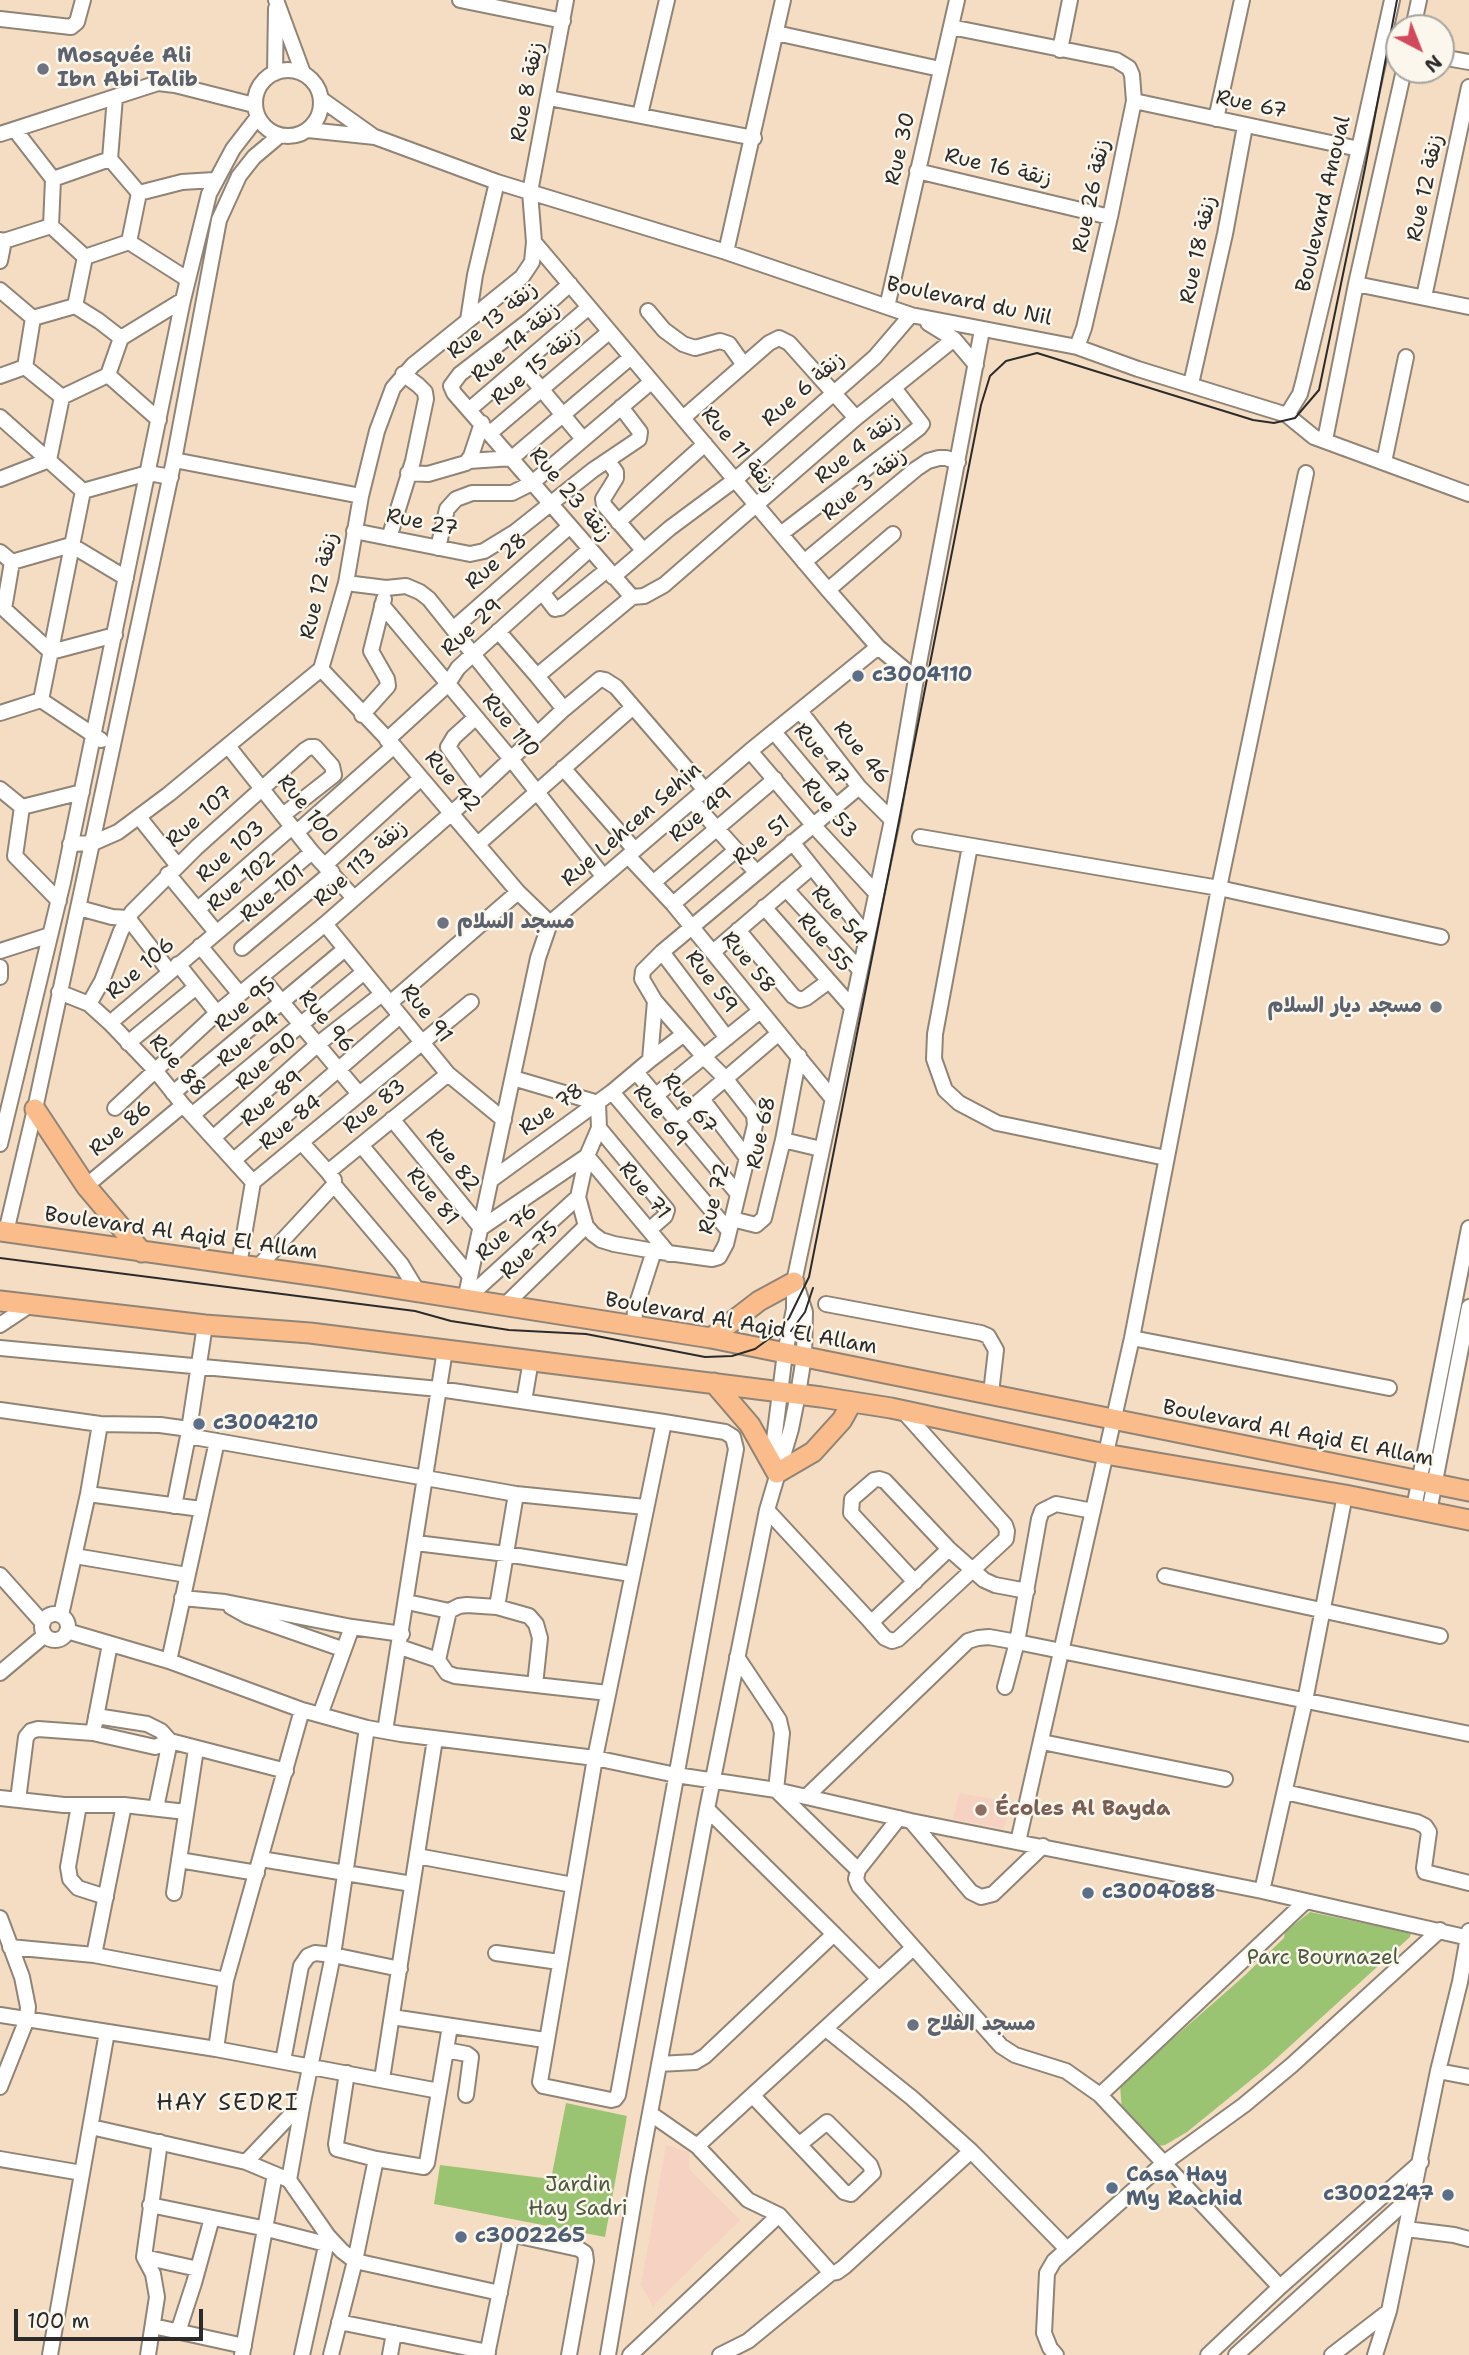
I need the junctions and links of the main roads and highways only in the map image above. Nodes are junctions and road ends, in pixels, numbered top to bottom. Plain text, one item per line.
1 (35, 1109) road end
2 (3, 1231) edge
3 (142, 1252) junction
4 (794, 1282) road end
5 (0, 1301) edge
6 (711, 1338) junction
7 (714, 1383) junction
8 (852, 1402) junction
9 (1469, 1491) edge
10 (1469, 1520) edge

1 - 3 main road
2 - 3 main road, Boulevard Al Aqid El Allam
3 - 6 main road, Boulevard Al Aqid El Allam
4 - 6 main road
5 - 7 main road
6 - 9 main road, Boulevard Al Aqid El Allam
7 - 8 main road
7 - 8 main road
8 - 10 main road

